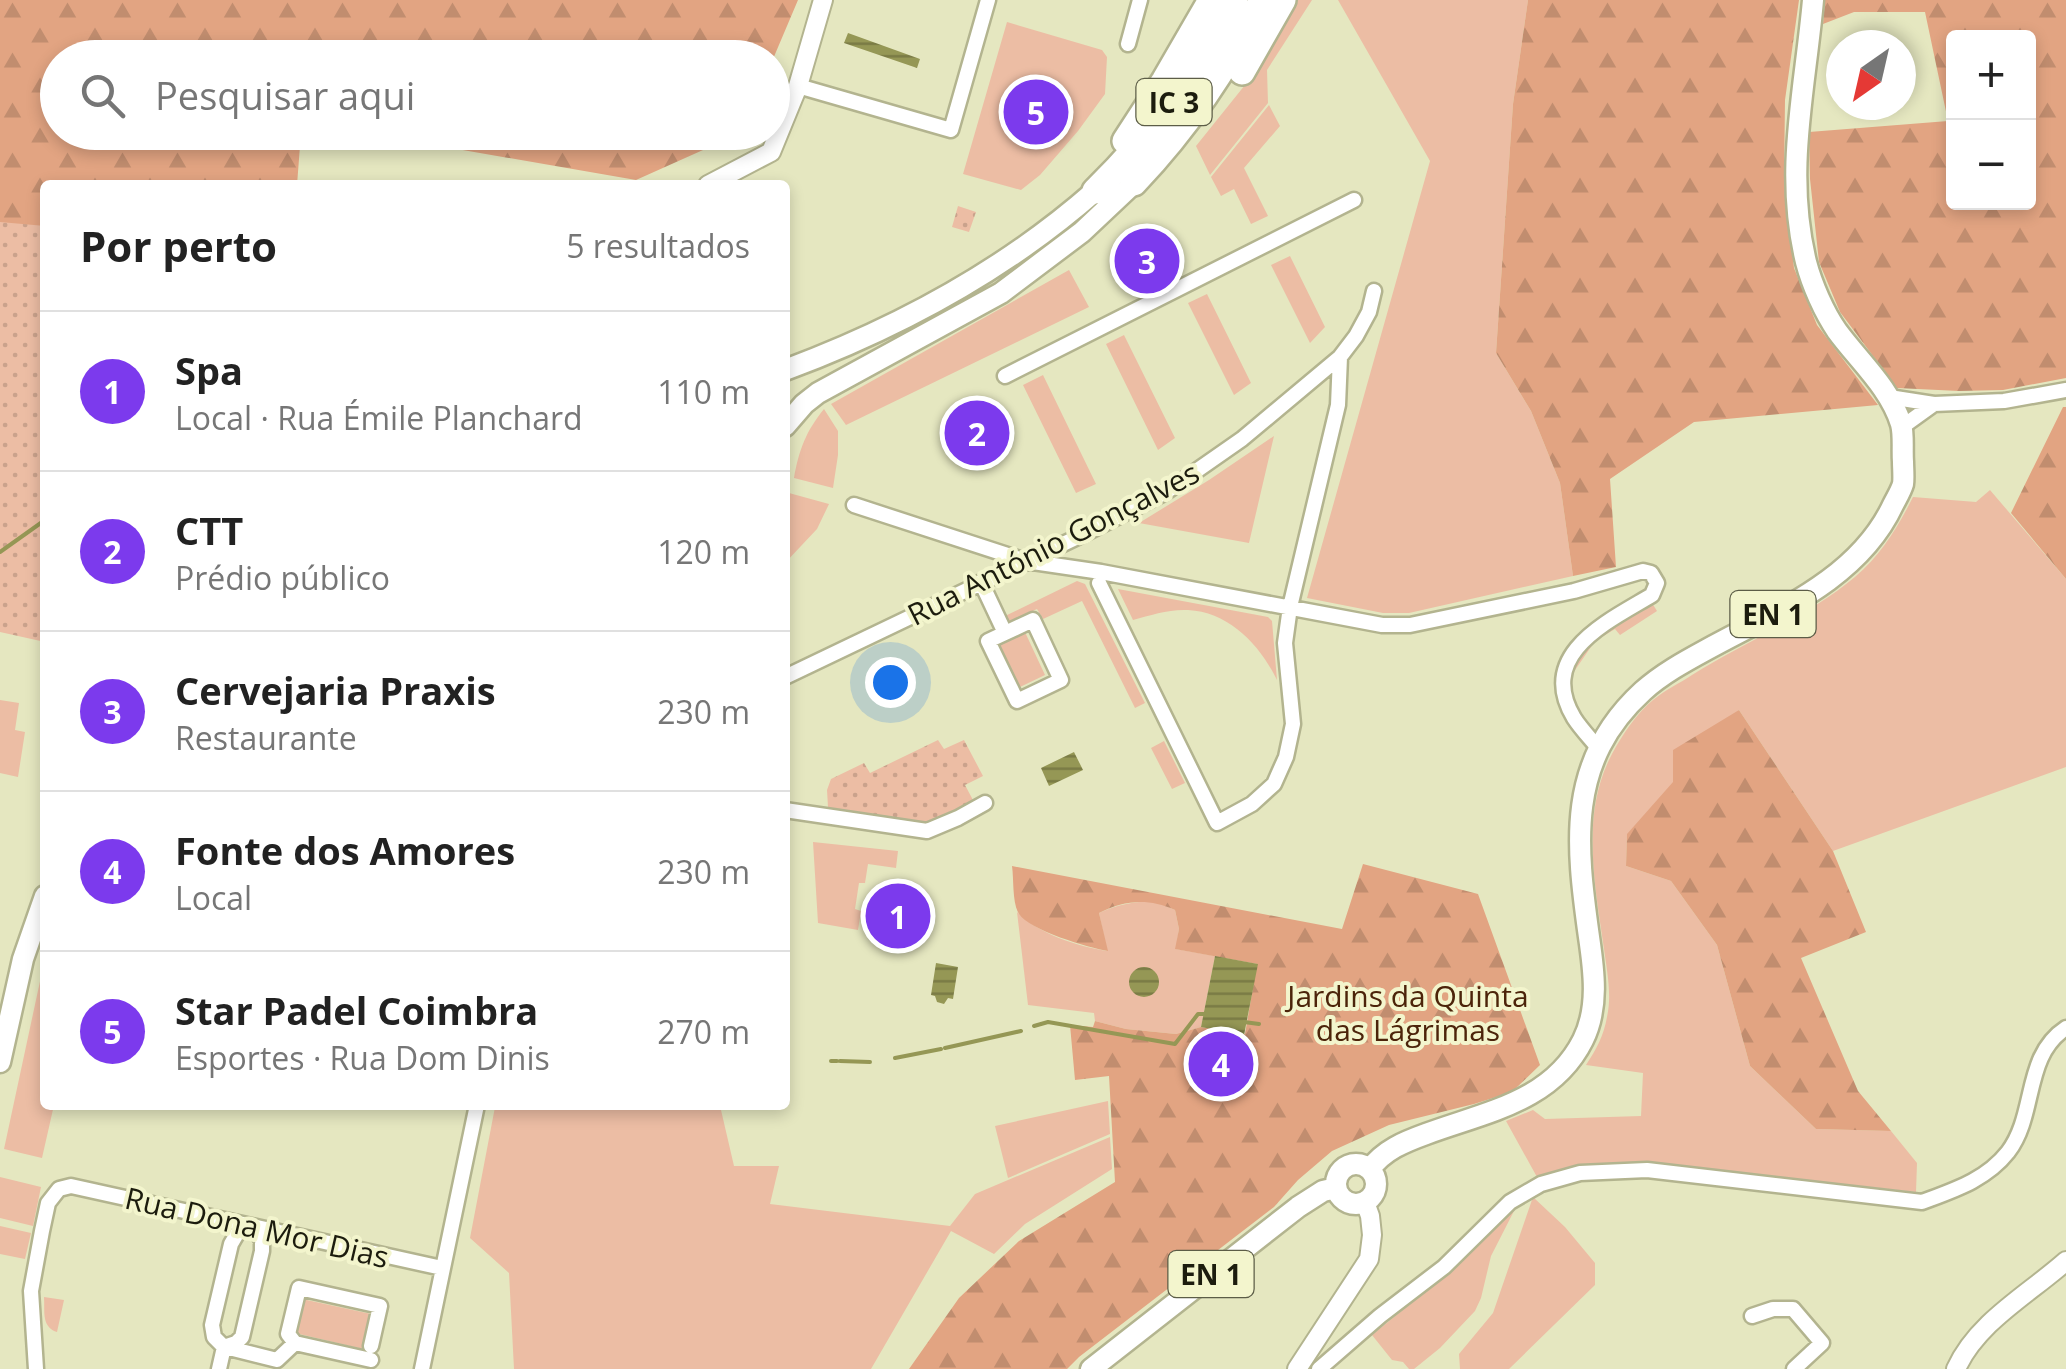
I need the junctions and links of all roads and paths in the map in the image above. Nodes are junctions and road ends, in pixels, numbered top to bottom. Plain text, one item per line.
1 (824, 0) edge
2 (988, 0) edge
3 (1140, 0) edge
4 (1210, 0) edge
5 (1235, 0) edge
6 (1262, 0) edge
7 (1283, 0) edge
8 (1813, 0) edge
9 (1128, 44) dead end
10 (798, 86) junction
11 (790, 106) edge
12 (1178, 134) junction
13 (773, 150) edge
14 (718, 180) edge
15 (1134, 183) joint
16 (1095, 190) junction
17 (1354, 200) dead end
18 (1374, 292) dead end
19 (1340, 357) junction
20 (790, 368) edge
21 (1005, 376) dead end
22 (2066, 390) edge
23 (1889, 397) junction
24 (1934, 404) junction
25 (790, 420) edge
26 (1902, 426) junction
27 (854, 505) dead end
28 (1026, 561) junction
29 (981, 582) junction
30 (1100, 584) dead end
31 (1290, 607) junction
32 (1005, 633) junction
33 (790, 672) edge
34 (1599, 750) junction
35 (985, 804) dead end
36 (790, 811) edge
37 (40, 910) edge
38 (2066, 1028) edge
39 (0, 1062) edge
40 (476, 1110) edge
41 (1370, 1169) junction
42 (1336, 1188) junction
43 (1365, 1202) junction
44 (254, 1227) junction
45 (2066, 1261) edge
46 (442, 1268) junction
47 (1752, 1316) dead end
48 (295, 1342) junction
49 (224, 1347) junction
50 (36, 1369) edge
51 (219, 1369) edge
52 (422, 1369) edge
53 (1091, 1369) edge
54 (1297, 1369) edge
55 (1319, 1369) edge
56 (1794, 1369) edge
57 (1956, 1369) edge

1 - 10 street
2 - 10 street
3 - 9 street
4 - 16 highway, IC 3
5 - 16 highway, IC 3
6 - 12 highway, IC 3
7 - 12 highway, IC 3
8 - 23 main road, EN 1
10 - 11 street
12 - 15 highway
13 - 14 street
15 - 25 main road
16 - 20 main road
17 - 21 street
18 - 19 street, Rua António Gonçalves
19 - 28 street, Rua António Gonçalves
19 - 31 street
22 - 24 street
23 - 24 street
23 - 26 main road, EN 1
24 - 26 street
26 - 34 main road, EN 1
27 - 28 street
28 - 29 street, Rua António Gonçalves
28 - 31 street
29 - 32 street
29 - 33 street, Rua António Gonçalves
30 - 31 street
31 - 34 street
32 - 32 street
34 - 41 main road, EN 1
35 - 36 street
37 - 39 main road
38 - 55 street
40 - 46 street
41 - 42 main road, EN 1
41 - 43 main road
42 - 43 main road
42 - 53 main road, EN 1
43 - 54 street
44 - 46 street, Rua Dona Mor Dias
44 - 49 street
44 - 49 street
44 - 50 street, Rua Dona Mor Dias
45 - 57 street
46 - 52 street
47 - 56 street
48 - 48 street
48 - 49 street
49 - 51 street

